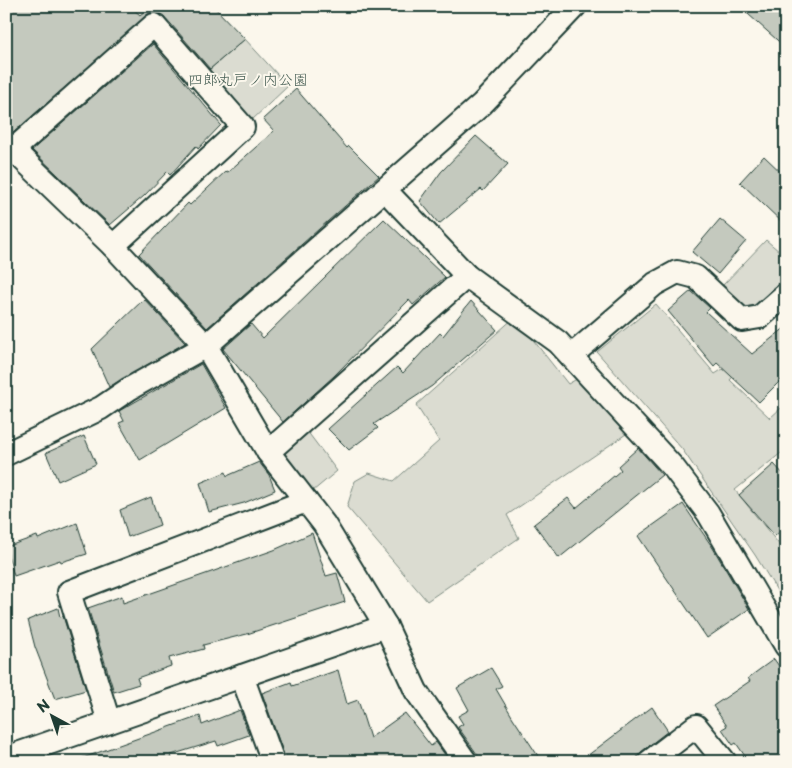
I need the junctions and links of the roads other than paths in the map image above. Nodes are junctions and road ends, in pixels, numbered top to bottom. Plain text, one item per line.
1 (576, 6) edge
2 (10, 147) edge
3 (385, 190) junction
4 (113, 246) junction
5 (467, 276) junction
6 (786, 294) edge
7 (206, 346) junction
8 (571, 356) junction
9 (268, 452) junction
10 (6, 454) edge
11 (306, 501) junction
12 (386, 626) junction
13 (786, 646) edge
14 (242, 676) junction
15 (109, 722) junction
16 (39, 755) edge
17 (271, 756) dead end
18 (6, 758) edge
19 (466, 762) edge
20 (649, 762) edge
21 (725, 762) edge

1 - 3 street
2 - 4 street
2 - 4 street
3 - 5 street
3 - 7 street
4 - 7 street
5 - 8 street
5 - 9 street
6 - 8 street
7 - 9 street
7 - 10 street
8 - 13 street
9 - 11 street
11 - 12 street
11 - 15 street
12 - 14 street
12 - 19 street
14 - 15 street
14 - 17 street
15 - 16 street
16 - 18 street
20 - 21 street

